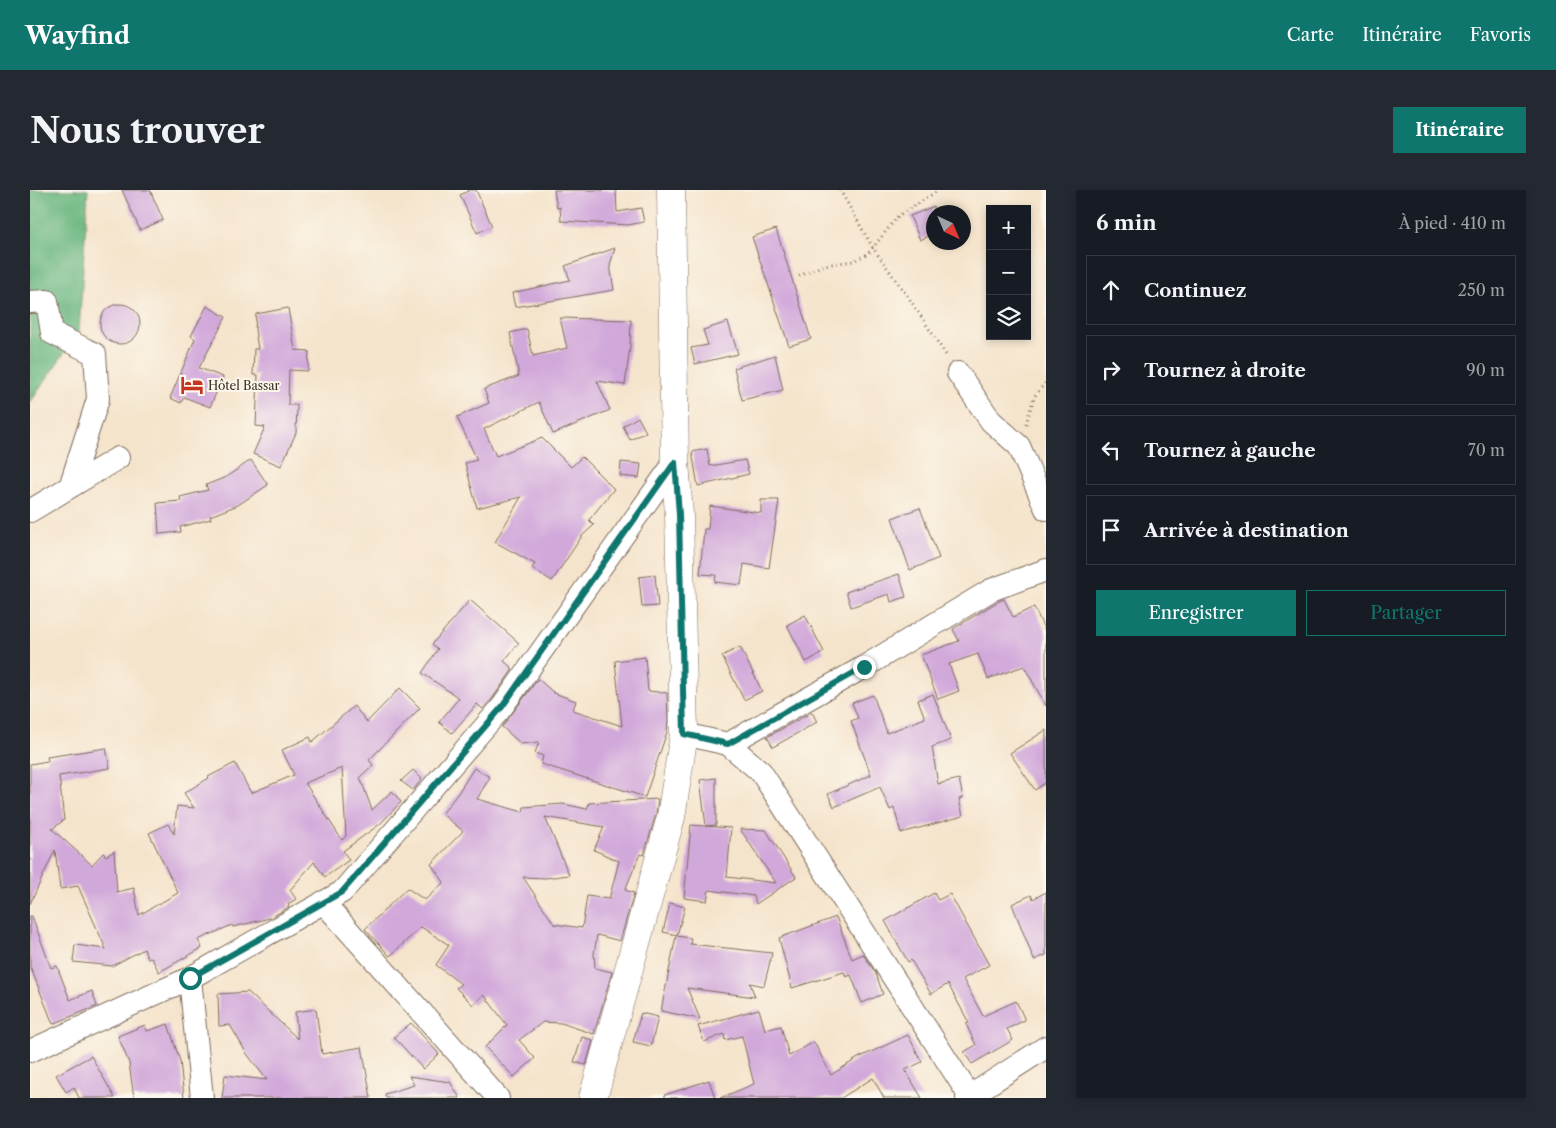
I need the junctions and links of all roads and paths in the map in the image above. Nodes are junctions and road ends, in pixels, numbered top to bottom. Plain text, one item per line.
1 (672, 190) edge
2 (840, 190) edge
3 (940, 190) edge
4 (873, 248) junction
5 (799, 276) dead end
6 (30, 302) edge
7 (958, 373) joint
8 (1046, 382) edge
9 (1019, 446) junction
10 (118, 458) dead end
11 (675, 462) junction
12 (70, 487) junction
13 (1046, 508) edge
14 (30, 511) edge
15 (1046, 570) edge
16 (684, 734) junction
17 (728, 744) junction
18 (323, 902) junction
19 (190, 978) junction
20 (1046, 1047) edge
21 (30, 1051) edge
22 (969, 1097) edge
23 (202, 1098) edge
24 (498, 1098) edge
25 (593, 1098) edge

1 - 11 street
2 - 4 path
3 - 4 path
4 - 5 path
4 - 7 path
6 - 12 street
7 - 9 street
8 - 9 path
9 - 13 street
10 - 12 street
11 - 16 street
11 - 18 street
12 - 14 street
15 - 17 street
16 - 17 street
16 - 25 street
17 - 22 street
18 - 19 street
18 - 24 street
19 - 21 street
19 - 23 street
20 - 22 street

